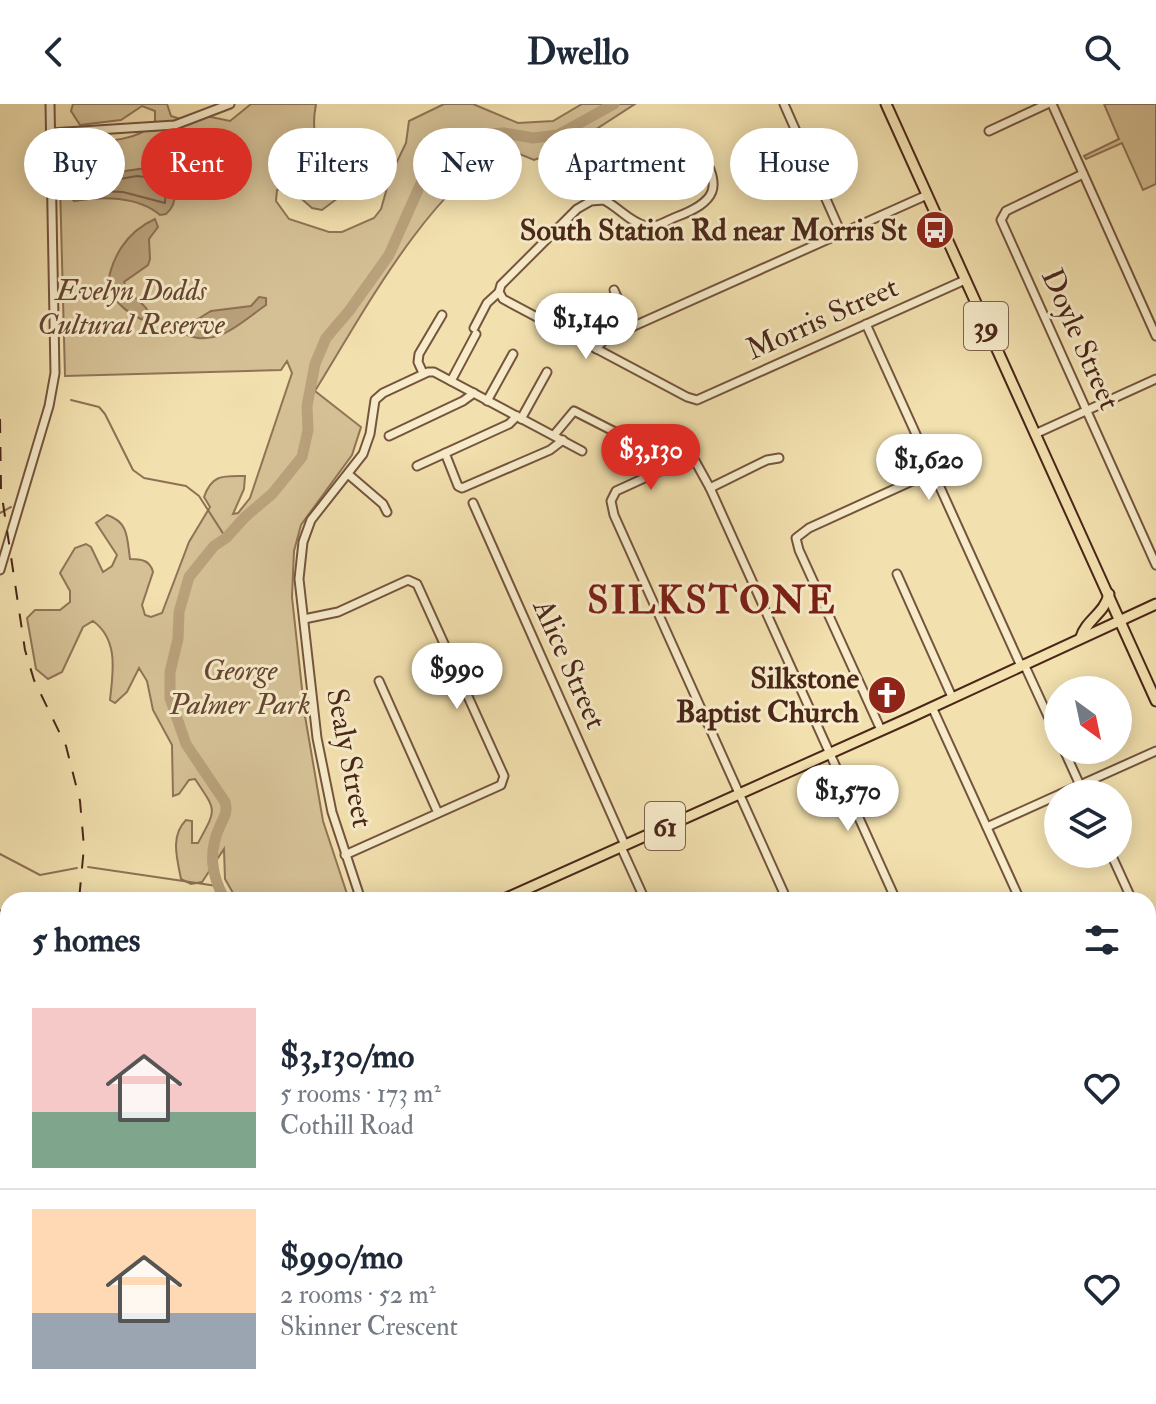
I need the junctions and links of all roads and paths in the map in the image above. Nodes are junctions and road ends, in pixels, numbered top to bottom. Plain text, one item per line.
1 (50, 104) edge
2 (230, 104) edge
3 (784, 104) edge
4 (886, 104) edge
5 (1049, 104) edge
6 (50, 128) edge
7 (125, 128) edge
8 (989, 131) dead end
9 (1083, 174) junction
10 (927, 195) junction
11 (51, 200) edge
12 (604, 200) edge
13 (604, 200) edge
14 (707, 200) edge
15 (841, 233) junction
16 (965, 280) junction
17 (614, 290) dead end
18 (499, 292) junction
19 (442, 315) dead end
20 (866, 324) junction
21 (631, 328) junction
22 (1156, 336) edge
23 (596, 349) junction
24 (513, 354) dead end
25 (547, 372) dead end
26 (423, 373) junction
27 (1156, 379) edge
28 (451, 381) junction
29 (474, 393) junction
30 (487, 401) junction
31 (1087, 410) junction
32 (519, 417) junction
33 (1035, 434) junction
34 (554, 435) junction
35 (389, 436) dead end
36 (623, 436) dead end
37 (563, 440) junction
38 (582, 451) dead end
39 (445, 453) junction
40 (779, 458) dead end
41 (417, 466) dead end
42 (932, 472) junction
43 (348, 474) junction
44 (710, 488) junction
45 (473, 503) dead end
46 (387, 512) dead end
47 (1156, 565) edge
48 (0, 570) edge
49 (897, 574) dead end
50 (1109, 594) junction
51 (1156, 604) edge
52 (304, 619) junction
53 (1121, 620) junction
54 (1081, 637) junction
55 (1023, 665) junction
56 (379, 681) dead end
57 (952, 697) junction
58 (1156, 701) edge
59 (932, 707) junction
60 (1044, 709) edge
61 (902, 720) junction
62 (881, 730) junction
63 (1156, 751) edge
64 (829, 753) junction
65 (1091, 780) edge
66 (738, 793) junction
67 (1044, 801) edge
68 (438, 813) junction
69 (987, 827) junction
70 (623, 846) junction
71 (345, 855) junction
72 (1117, 868) edge
73 (358, 892) edge
74 (528, 892) edge
75 (642, 892) edge
76 (783, 892) edge
77 (892, 892) edge
78 (1016, 892) edge
79 (1128, 892) edge

1 - 6 street
2 - 7 street
3 - 15 street
4 - 10 main road, 39
5 - 8 street
5 - 9 street
9 - 22 street
9 - 31 street, Doyle Street
10 - 15 street
10 - 16 main road, 39
11 - 48 street
12 - 14 street
13 - 18 street
15 - 21 street
16 - 20 street, Morris Street
16 - 33 main road, 39
17 - 21 street
18 - 23 street
18 - 28 street
19 - 26 street
20 - 23 street, Morris Street
20 - 42 street
21 - 23 street
24 - 30 street
25 - 32 street
26 - 28 street
26 - 43 street, Sealy Street
27 - 31 street
28 - 29 street
29 - 30 street
29 - 35 street
30 - 32 street
31 - 33 street
31 - 47 street, Doyle Street
32 - 34 street
32 - 39 street
33 - 50 main road, 39
34 - 36 street
34 - 37 street
37 - 38 street
37 - 39 street
39 - 41 street
40 - 44 street
42 - 55 street
42 - 62 street
43 - 46 street
43 - 52 street, Sealy Street
44 - 64 street
44 - 66 street
45 - 70 street, Alice Street
49 - 57 street
50 - 53 main road, 39
50 - 54 main road
51 - 53 main road
52 - 68 street
52 - 71 street, Sealy Street
53 - 54 main road, 61
53 - 58 main road, 39
54 - 55 main road, 61
55 - 57 main road, 61
55 - 60 street
56 - 68 street
57 - 59 main road, 61
57 - 61 main road, 61
59 - 61 main road, 61
59 - 69 street
61 - 62 main road, 61
62 - 64 main road, 61
63 - 65 street
64 - 66 main road, 61
64 - 77 street
66 - 70 main road, 61
66 - 76 street
67 - 69 street
68 - 71 street
69 - 78 street
70 - 74 main road, 61
70 - 75 street, Alice Street
71 - 73 street, Sealy Street
72 - 79 street

